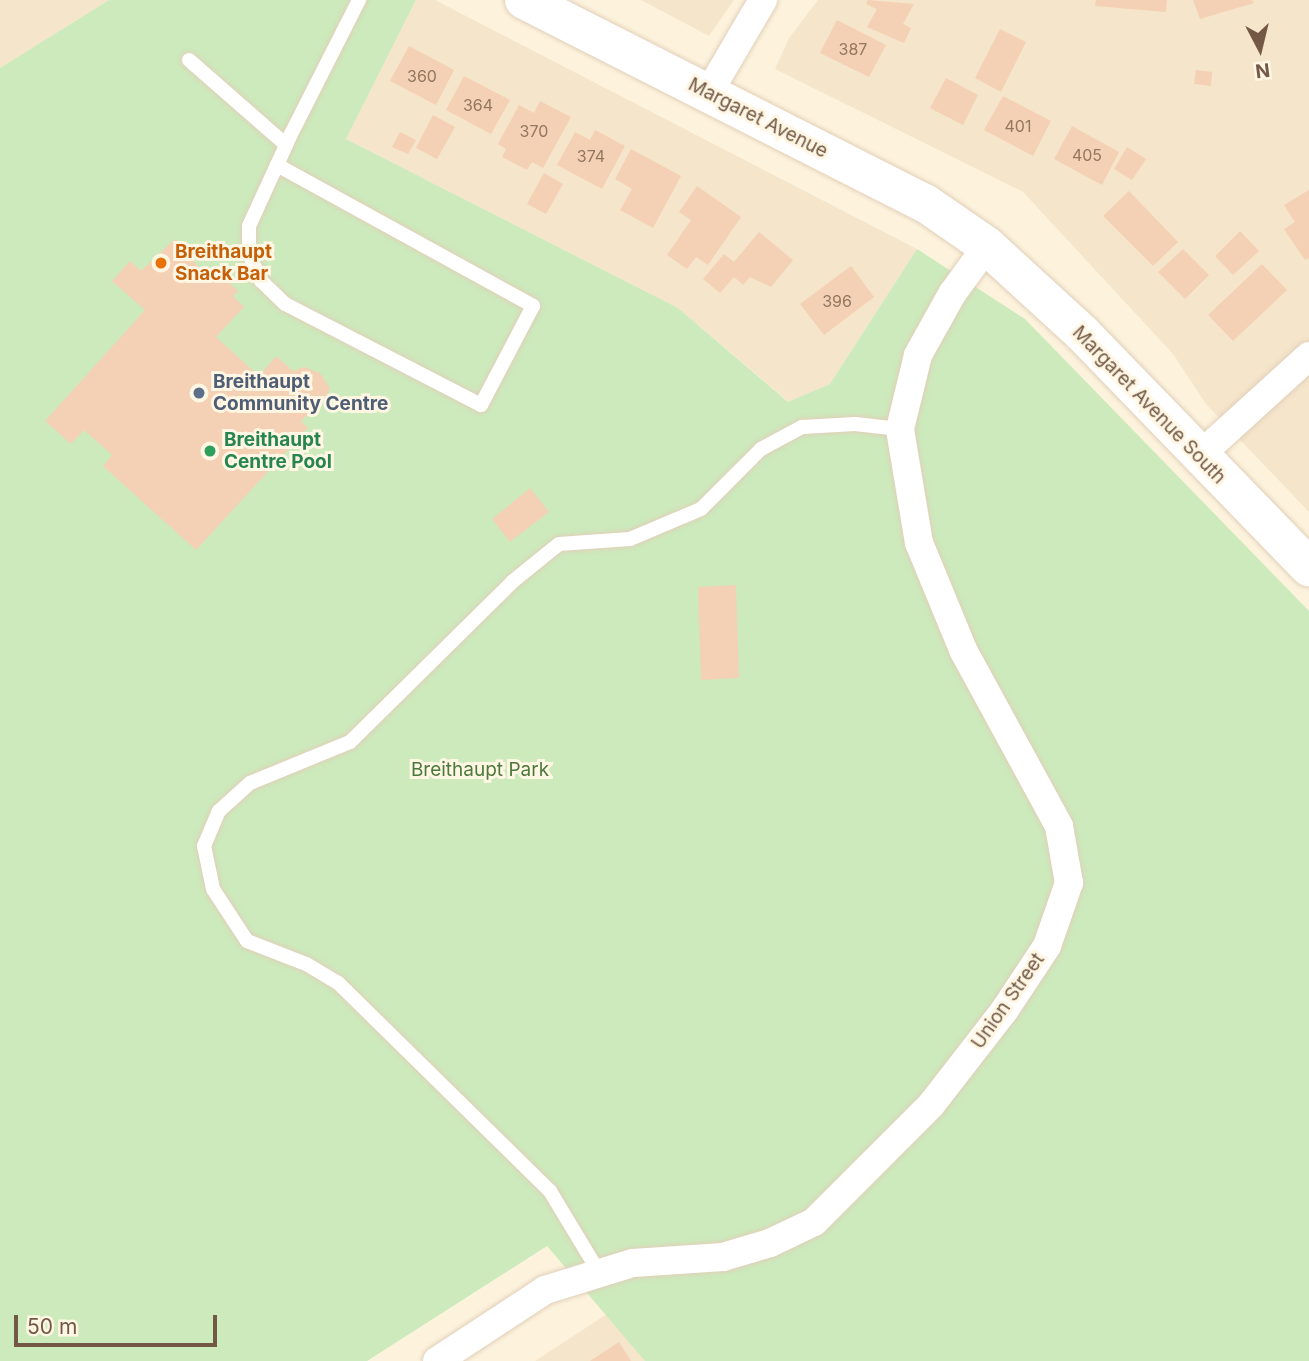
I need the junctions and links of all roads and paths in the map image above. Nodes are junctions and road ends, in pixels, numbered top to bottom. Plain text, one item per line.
1 (359, 0) edge
2 (524, 0) edge
3 (763, 0) edge
4 (189, 60) dead end
5 (709, 92) junction
6 (286, 145) junction
7 (277, 164) junction
8 (987, 246) junction
9 (1309, 356) edge
10 (900, 429) junction
11 (1198, 457) junction
12 (1309, 567) edge
13 (600, 1274) junction
14 (437, 1361) edge

1 - 6 lane
2 - 5 street, Margaret Avenue
3 - 5 street
4 - 6 lane
5 - 8 street, Margaret Avenue
6 - 7 lane
7 - 7 lane
8 - 10 street, Union Street
8 - 11 street, Margaret Avenue South
9 - 11 street
10 - 13 street, Union Street
10 - 13 lane
11 - 12 street, Margaret Avenue South
13 - 14 street, Union Street

